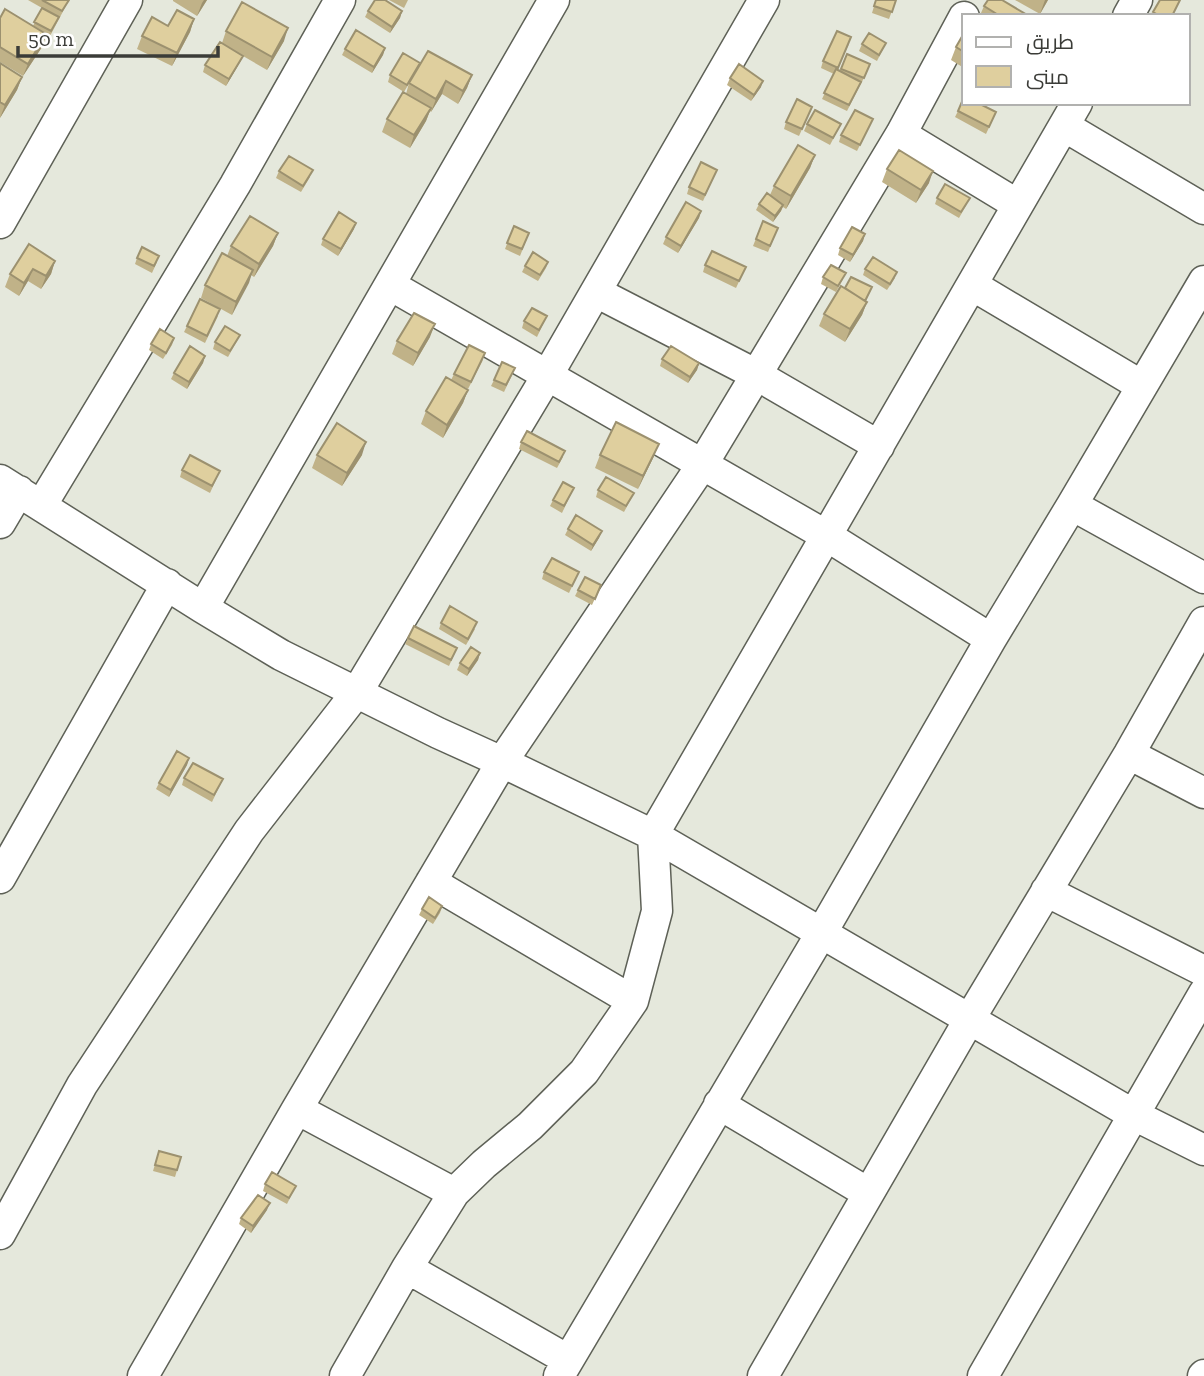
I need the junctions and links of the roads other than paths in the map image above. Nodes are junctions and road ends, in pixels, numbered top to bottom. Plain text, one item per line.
1 (127, 0) edge
2 (340, 0) edge
3 (554, 0) edge
4 (764, 0) edge
5 (962, 22) edge
6 (1071, 114) edge
7 (901, 134) junction
8 (1018, 205) junction
9 (1204, 209) edge
10 (0, 223) edge
11 (390, 285) junction
12 (972, 285) junction
13 (1203, 286) edge
14 (596, 292) junction
15 (755, 374) junction
16 (547, 376) junction
17 (1142, 386) junction
18 (879, 446) junction
19 (702, 465) junction
20 (20, 493) edge
21 (1072, 505) junction
22 (0, 523) edge
23 (827, 536) junction
24 (1204, 578) edge
25 (167, 584) junction
26 (203, 608) junction
27 (1204, 622) edge
28 (991, 639) junction
29 (357, 692) junction
30 (1129, 754) junction
31 (502, 762) junction
32 (1204, 793) edge
33 (653, 835) junction
34 (0, 878) edge
35 (431, 882) junction
36 (1046, 891) junction
37 (822, 932) junction
38 (1204, 971) edge
39 (1204, 993) edge
40 (633, 1001) junction
41 (969, 1020) junction
42 (719, 1104) junction
43 (297, 1110) junction
44 (1134, 1115) junction
45 (1204, 1150) edge
46 (454, 1193) junction
47 (869, 1194) junction
48 (0, 1234) edge
49 (407, 1268) junction
50 (564, 1368) edge
51 (143, 1376) edge
52 (345, 1376) edge
53 (763, 1376) edge
54 (983, 1376) edge

1 - 10 street
2 - 20 street
3 - 11 street
4 - 14 street
5 - 7 street
6 - 8 street
6 - 9 street
7 - 8 street
7 - 15 street
8 - 12 street
11 - 16 street
11 - 26 street
12 - 17 street
12 - 18 street
13 - 17 street
14 - 15 street
14 - 16 street
15 - 18 street
15 - 19 street
16 - 19 street
16 - 29 street
17 - 21 street
18 - 23 street
19 - 23 street
19 - 31 street
20 - 22 street
20 - 25 street
21 - 24 street
21 - 28 street
23 - 28 street
23 - 33 street
25 - 26 street
25 - 34 street
26 - 29 street
27 - 30 street
28 - 37 street
29 - 31 street
29 - 48 street
30 - 32 street
30 - 36 street
31 - 33 street
31 - 35 street
33 - 37 street
33 - 40 street
35 - 40 street
35 - 43 street
36 - 38 street
36 - 41 street
37 - 41 street
37 - 42 street
39 - 44 street
40 - 46 street
41 - 44 street
41 - 47 street
42 - 47 street
42 - 50 street
43 - 46 street
43 - 51 street
44 - 45 street
44 - 54 street
46 - 49 street
47 - 53 street
49 - 50 street
49 - 52 street

